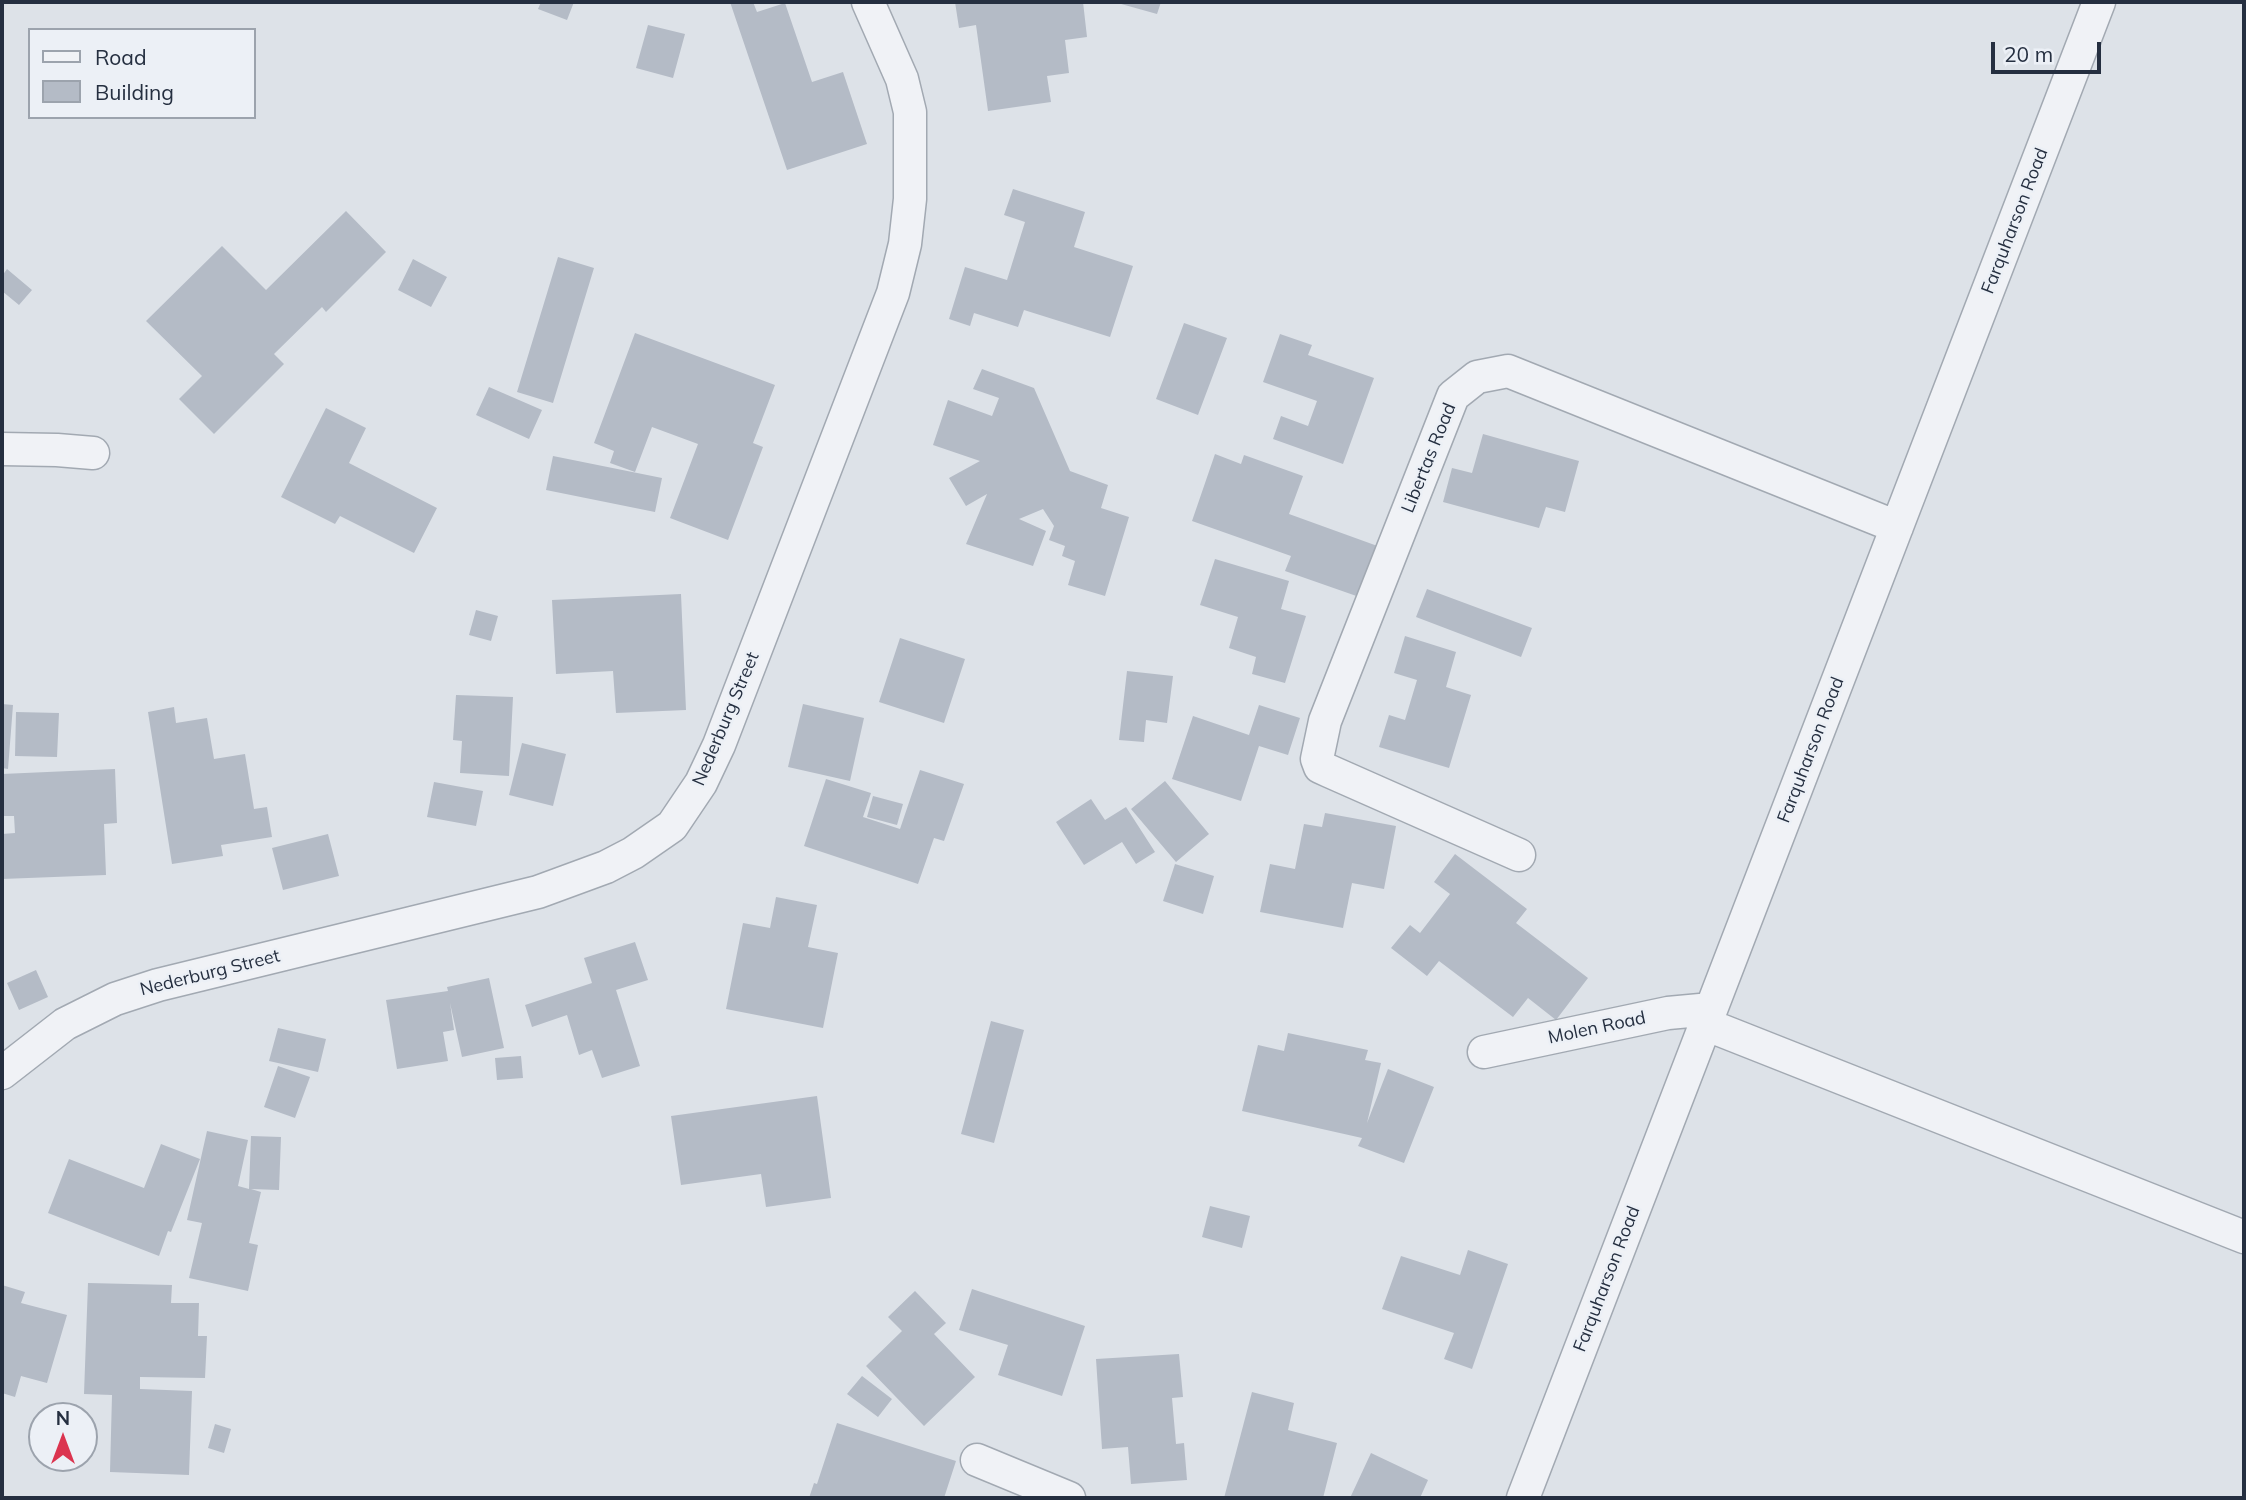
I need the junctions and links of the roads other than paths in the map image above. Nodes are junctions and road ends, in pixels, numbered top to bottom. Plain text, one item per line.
1 (868, 2) edge
2 (2099, 2) edge
3 (2, 449) edge
4 (93, 453) dead end
5 (1897, 527) junction
6 (1518, 855) dead end
7 (1708, 1017) junction
8 (1484, 1052) dead end
9 (2, 1073) edge
10 (2244, 1237) edge
11 (977, 1460) dead end
12 (1069, 1498) edge
13 (1523, 1498) edge

1 - 9 street, Nederburg Street
2 - 5 street, Farquharson Road
3 - 4 street
5 - 6 street, Libertas Road
5 - 7 street, Farquharson Road
7 - 8 street, Molen Road
7 - 10 street
7 - 13 street, Farquharson Road
11 - 12 street

